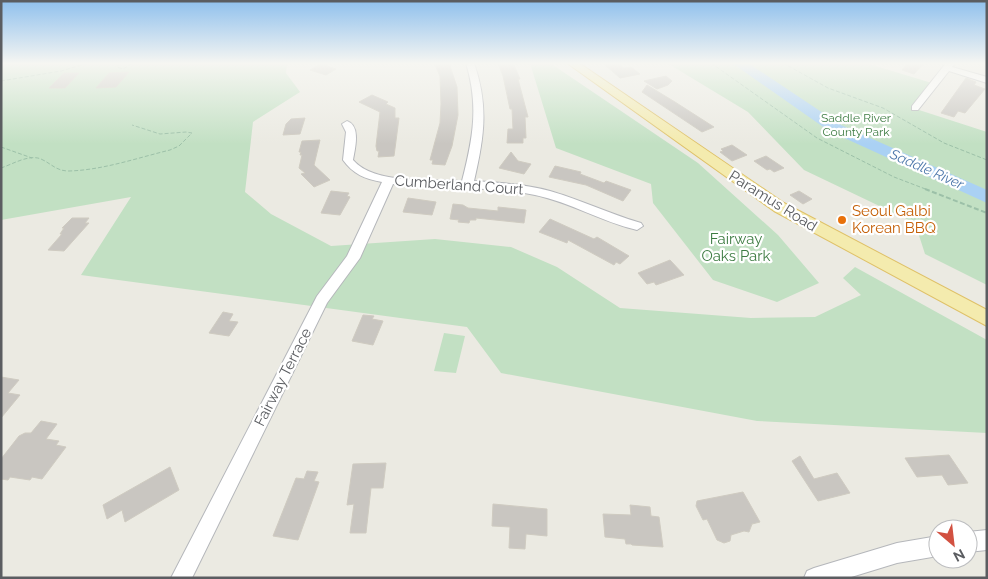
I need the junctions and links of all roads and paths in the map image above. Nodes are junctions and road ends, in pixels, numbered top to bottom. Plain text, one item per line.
1 (478, 90) edge
2 (611, 90) edge
3 (749, 90) edge
4 (834, 90) edge
5 (930, 90) edge
6 (915, 108) dead end
7 (347, 124) dead end
8 (132, 125) dead end
9 (1, 148) edge
10 (35, 158) junction
11 (987, 160) edge
12 (1, 168) edge
13 (389, 180) junction
14 (467, 185) junction
15 (987, 213) edge
16 (637, 226) dead end
17 (987, 319) edge
18 (928, 548) edge
19 (181, 578) edge
20 (814, 578) edge

1 - 14 street
2 - 17 main road, Paramus Road
3 - 15 path
4 - 11 path
5 - 6 street
7 - 13 street, Cumberland Court
8 - 10 path
9 - 10 path
10 - 12 path
13 - 14 street, Cumberland Court
13 - 19 street, Fairway Terrace
14 - 16 street, Cumberland Court
18 - 20 street

